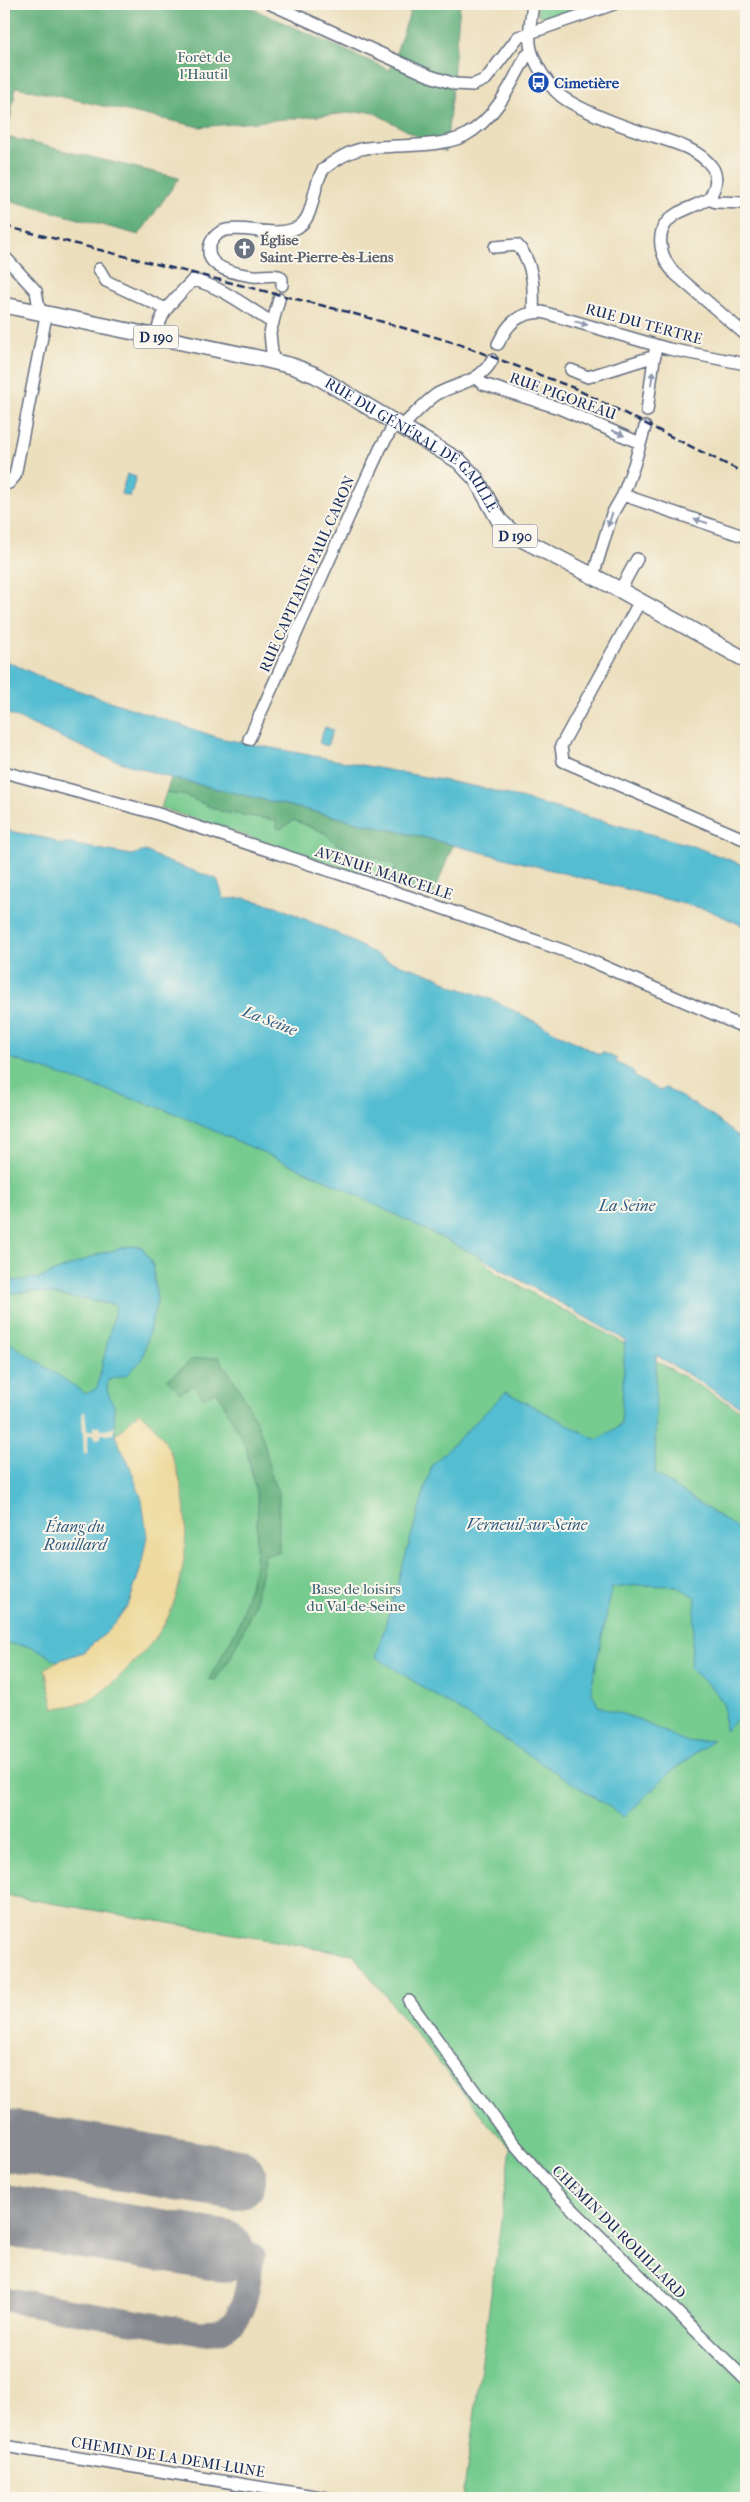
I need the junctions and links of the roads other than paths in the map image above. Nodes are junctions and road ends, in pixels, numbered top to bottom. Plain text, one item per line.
1 (271, 4) edge
2 (533, 4) edge
3 (614, 4) edge
4 (531, 34) junction
5 (531, 52) junction
6 (710, 199) junction
7 (744, 204) edge
8 (495, 247) dead end
9 (4, 256) edge
10 (99, 269) dead end
11 (282, 286) dead end
12 (279, 299) dead end
13 (4, 306) edge
14 (166, 308) junction
15 (533, 312) junction
16 (43, 315) junction
17 (273, 323) junction
18 (744, 332) edge
19 (156, 337) junction
20 (498, 344) dead end
21 (655, 350) junction
22 (492, 360) dead end
23 (272, 362) junction
24 (746, 364) edge
25 (572, 370) dead end
26 (476, 378) junction
27 (647, 411) dead end
28 (399, 424) junction
29 (645, 427) dead end
30 (640, 443) junction
31 (4, 484) edge
32 (623, 495) junction
33 (746, 537) edge
34 (638, 558) dead end
35 (593, 576) junction
36 (620, 590) junction
37 (640, 601) junction
38 (746, 660) edge
39 (249, 739) dead end
40 (4, 772) edge
41 (746, 840) edge
42 (746, 1028) edge
43 (409, 2001) dead end
44 (746, 2380) edge
45 (4, 2446) edge
46 (327, 2498) edge

1 - 4 street
2 - 4 street
3 - 4 street
4 - 5 street
5 - 6 street
5 - 11 street
6 - 7 street
6 - 18 street
8 - 15 street
9 - 16 street
10 - 14 street
12 - 17 street
13 - 16 main road, D 190
14 - 17 street
14 - 19 street
15 - 20 street
15 -> 21 street, RUE DU TERTRE
16 - 19 main road, RUE DU GÉNÉRAL DE GAULLE / D 190
16 - 31 street
17 - 23 street
19 - 23 main road, RUE DU GÉNÉRAL DE GAULLE / D 190
21 - 24 street, RUE DU TERTRE
21 - 25 street
27 -> 21 street
22 - 26 street
23 - 28 main road, RUE DU GÉNÉRAL DE GAULLE / D 190
26 - 28 street
26 -> 30 street, RUE PIGOREAU
28 - 35 main road, RUE DU GÉNÉRAL DE GAULLE / D 190
28 - 39 street, RUE CAPITAINE PAUL CARON
29 - 30 street
30 - 32 street
33 -> 32 street
32 -> 35 street
34 - 36 street
35 - 36 main road, RUE DU GÉNÉRAL DE GAULLE / D 190
36 - 37 main road, RUE DU GÉNÉRAL DE GAULLE / D 190
37 - 38 main road, RUE DU GÉNÉRAL DE GAULLE / D 190
37 - 41 street
40 - 42 street, AVENUE MARCELLE
43 - 44 street, CHEMIN DU ROUILLARD
45 - 46 street, CHEMIN DE LA DEMI-LUNE

